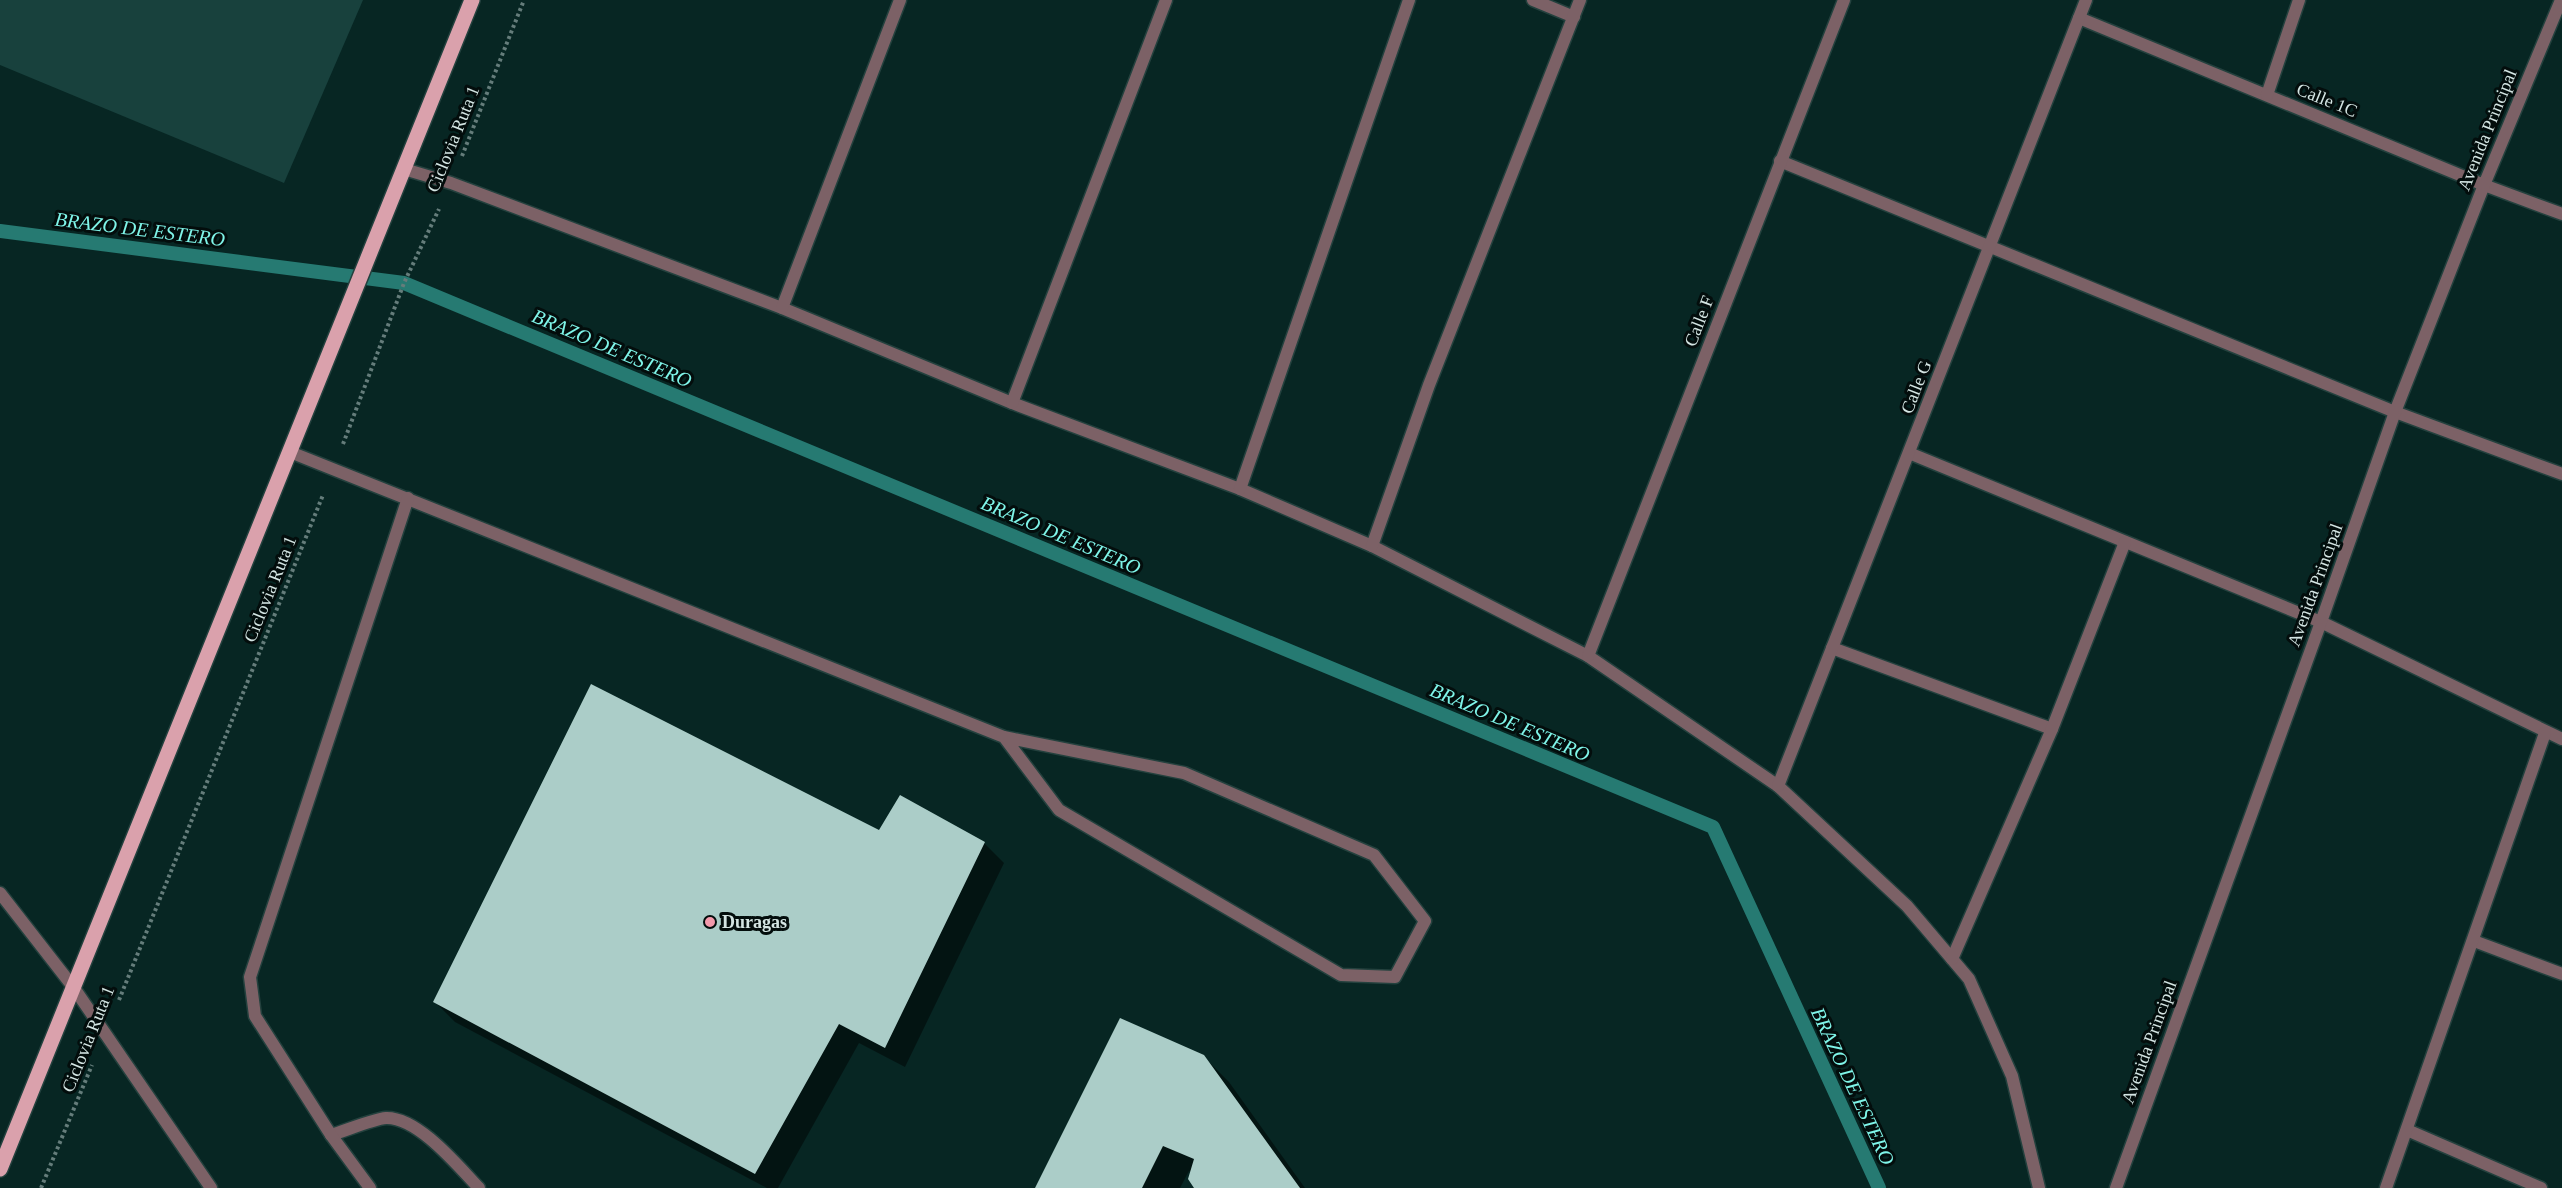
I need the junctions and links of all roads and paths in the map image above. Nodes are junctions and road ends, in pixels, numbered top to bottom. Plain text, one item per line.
1 (472, 0) edge
2 (524, 0) edge
3 (900, 0) edge
4 (1166, 0) edge
5 (1409, 0) edge
6 (1533, 0) edge
7 (1580, 0) edge
8 (1844, 0) edge
9 (2086, 0) edge
10 (2299, 0) edge
11 (2561, 0) edge
12 (1574, 17) junction
13 (2079, 18) junction
14 (2267, 95) junction
15 (1780, 161) junction
16 (404, 169) junction
17 (451, 183) junction
18 (2484, 185) junction
19 (2562, 214) edge
20 (1989, 248) junction
21 (782, 308) junction
22 (1012, 403) junction
23 (2395, 412) junction
24 (290, 452) junction
25 (1909, 453) junction
26 (333, 469) junction
27 (2562, 474) edge
28 (1240, 489) junction
29 (408, 498) junction
30 (2125, 542) junction
31 (1372, 546) junction
32 (2321, 622) junction
33 (1832, 648) junction
34 (1588, 656) junction
35 (2052, 729) junction
36 (2545, 733) junction
37 (1004, 736) junction
38 (2562, 739) edge
39 (1778, 786) junction
40 (0, 893) edge
41 (2474, 941) junction
42 (1952, 959) junction
43 (2562, 974) edge
44 (74, 988) junction
45 (105, 1034) junction
46 (2407, 1130) junction
47 (332, 1135) junction
48 (0, 1169) edge
49 (41, 1188) edge
50 (211, 1188) edge
51 (370, 1188) edge
52 (479, 1188) edge
53 (2039, 1188) edge
54 (2116, 1188) edge
55 (2386, 1188) edge
56 (2541, 1188) edge

1 - 16 main road
2 - 17 path, Ciclovia Ruta 1
3 - 21 street
4 - 22 street
5 - 28 street
6 - 12 street
7 - 12 street
8 - 15 street, Calle F
9 - 13 street, Calle G
10 - 14 street
11 - 18 street, Avenida Principal
12 - 31 street
13 - 14 street, Calle 1C
13 - 20 street, Calle G
14 - 18 street, Calle 1C
15 - 20 street
15 - 34 street, Calle F
16 - 17 street
16 - 24 main road
17 - 21 street
17 - 26 path, Ciclovia Ruta 1
18 - 19 street, Calle 1C
18 - 23 street, Avenida Principal
20 - 23 street
20 - 25 street, Calle G
21 - 22 street
22 - 28 street
23 - 27 street
23 - 32 street, Avenida Principal
24 - 26 street
24 - 44 main road
25 - 30 street
25 - 33 street, Calle G
26 - 29 street
26 - 45 path, Ciclovia Ruta 1
28 - 31 street
29 - 37 street
29 - 47 street
30 - 32 street
30 - 35 street
31 - 34 street
32 - 36 street
32 - 54 street, Avenida Principal
33 - 35 street
33 - 39 street, Calle G
34 - 39 street
35 - 42 street
36 - 38 street
36 - 41 street
37 - 37 street
39 - 42 street
40 - 44 street
41 - 43 street
41 - 46 street
42 - 53 street
44 - 45 street
44 - 48 main road
45 - 49 path, Ciclovia Ruta 1
45 - 50 street
46 - 55 street
46 - 56 street
47 - 51 street
47 - 52 street

